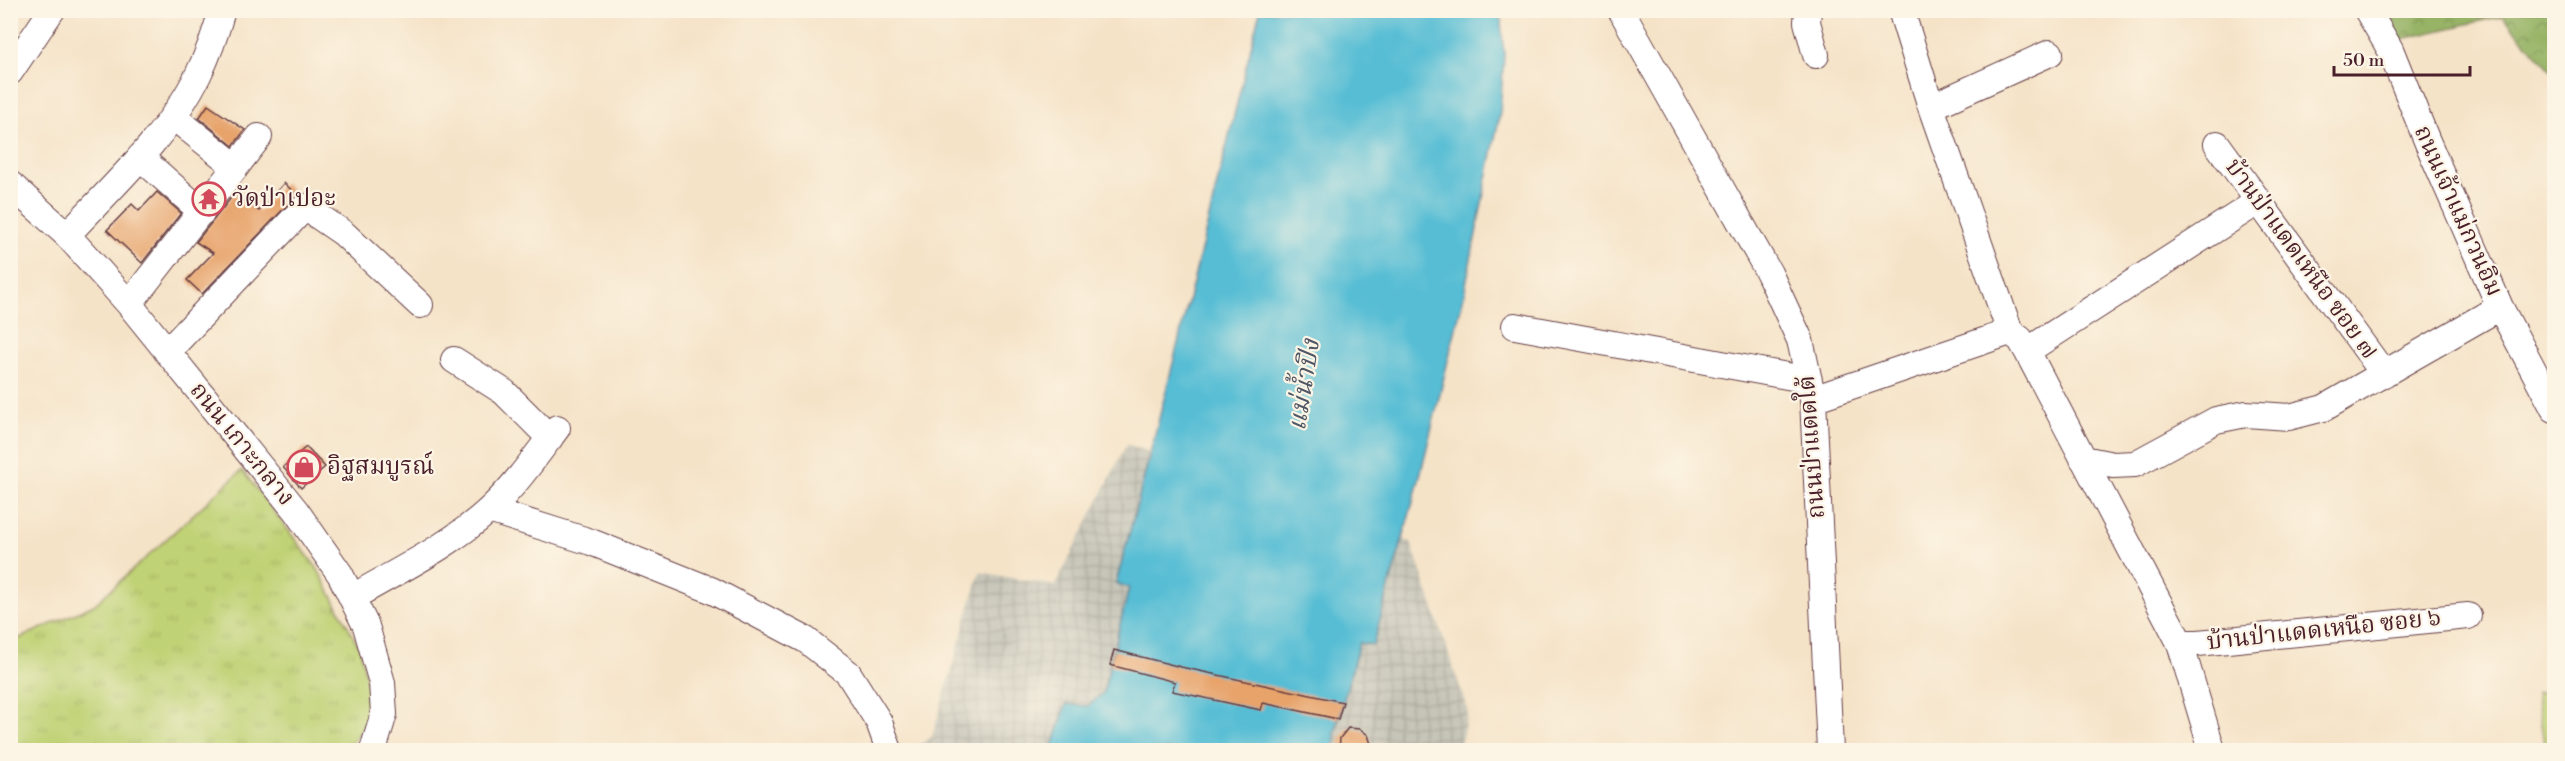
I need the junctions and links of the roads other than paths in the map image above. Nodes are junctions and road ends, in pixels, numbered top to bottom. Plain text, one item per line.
1 (52, 10) edge
2 (222, 10) edge
3 (1621, 10) edge
4 (1809, 10) edge
5 (1901, 10) edge
6 (2367, 10) edge
7 (2050, 53) dead end
8 (1816, 55) dead end
9 (10, 72) edge
10 (1931, 107) junction
11 (185, 126) dead end
12 (259, 137) dead end
13 (2217, 144) dead end
14 (140, 157) junction
15 (236, 167) junction
16 (10, 184) edge
17 (2259, 201) junction
18 (202, 212) junction
19 (67, 235) junction
20 (129, 304) junction
21 (420, 305) dead end
22 (2500, 307) junction
23 (1515, 326) dead end
24 (2010, 332) junction
25 (2028, 351) junction
26 (167, 352) junction
27 (454, 360) dead end
28 (2384, 374) junction
29 (1811, 390) junction
30 (2554, 409) edge
31 (2083, 459) junction
32 (489, 510) junction
33 (353, 597) junction
34 (2468, 616) dead end
35 (2180, 643) junction
36 (375, 749) edge
37 (889, 750) edge
38 (1830, 750) edge
39 (2212, 750) edge

1 - 9 street
2 - 14 street
3 - 29 street, ถนนป่าแดดใต้
4 - 8 street
5 - 10 street
6 - 22 street, ถนนเจ้าแม่กวนอิม
7 - 10 street
10 - 24 street
11 - 15 street
12 - 15 street
13 - 17 street, บ้านป่าแดดเหนือ ซอย ๗
14 - 18 street
14 - 19 street
15 - 18 street
16 - 19 street, ถนน เกาะกลาง
17 - 25 street
17 - 28 street, บ้านป่าแดดเหนือ ซอย ๗
18 - 20 street
19 - 20 street, ถนน เกาะกลาง
20 - 26 street, ถนน เกาะกลาง
21 - 26 street
22 - 28 street
22 - 30 street, ถนนเจ้าแม่กวนอิม
23 - 29 street
24 - 25 street
24 - 29 street
25 - 31 street
26 - 33 street, ถนน เกาะกลาง
27 - 32 street
28 - 31 street
29 - 38 street, ถนนป่าแดดใต้
31 - 35 street
32 - 33 street
32 - 37 street
33 - 36 street, ถนน เกาะกลาง
34 - 35 street, บ้านป่าแดดเหนือ ซอย ๖
35 - 39 street

